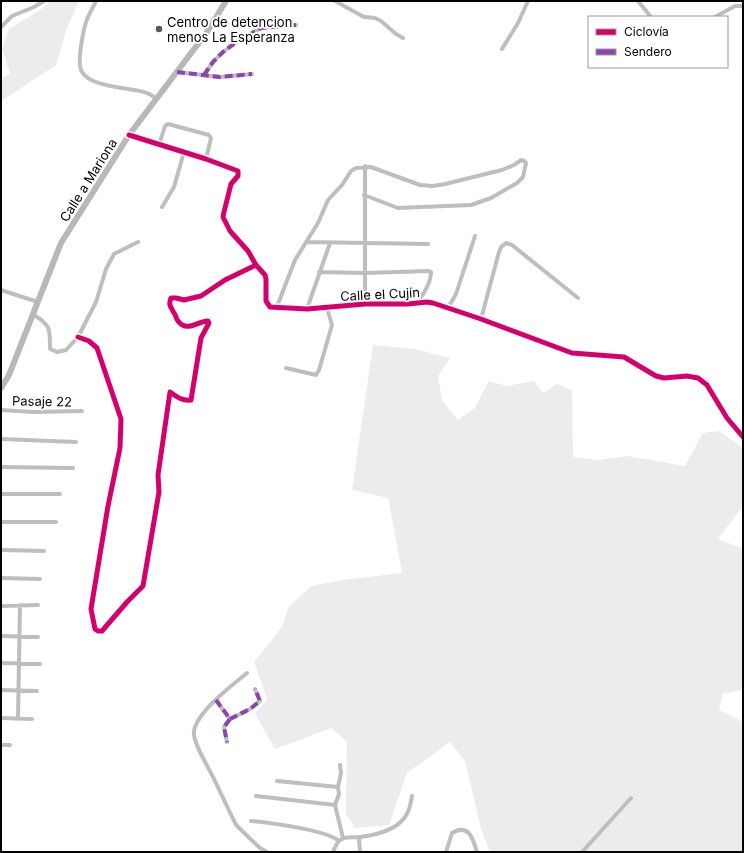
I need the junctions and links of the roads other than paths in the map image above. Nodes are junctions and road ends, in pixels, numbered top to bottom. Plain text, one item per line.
1 (44, 1) edge
2 (96, 1) edge
3 (226, 1) edge
4 (335, 1) edge
5 (528, 1) edge
6 (638, 1) edge
7 (743, 6) edge
8 (650, 16) edge
9 (717, 16) edge
10 (296, 25) dead end
11 (1, 27) edge
12 (403, 38) dead end
13 (502, 48) dead end
14 (177, 72) junction
15 (252, 74) dead end
16 (204, 75) junction
17 (156, 98) junction
18 (129, 135) junction
19 (159, 145) junction
20 (184, 152) junction
21 (206, 159) junction
22 (365, 166) junction
23 (364, 195) junction
24 (162, 207) dead end
25 (475, 236) dead end
26 (138, 242) dead end
27 (306, 242) junction
28 (330, 243) junction
29 (365, 244) junction
30 (428, 244) dead end
31 (256, 265) junction
32 (320, 272) junction
33 (364, 273) junction
34 (1, 290) edge
35 (578, 298) dead end
36 (38, 302) junction
37 (365, 304) junction
38 (418, 304) junction
39 (327, 308) junction
40 (448, 308) junction
41 (276, 309) junction
42 (307, 309) junction
43 (33, 314) junction
44 (481, 319) junction
45 (78, 337) junction
46 (286, 368) dead end
47 (1, 388) edge
48 (1, 410) edge
49 (82, 411) dead end
50 (743, 437) edge
51 (1, 439) edge
52 (76, 442) dead end
53 (1, 467) edge
54 (73, 468) dead end
55 (1, 494) edge
56 (60, 494) dead end
57 (1, 522) edge
58 (56, 522) dead end
59 (1, 550) edge
60 (44, 551) dead end
61 (1, 578) edge
62 (40, 579) dead end
63 (20, 605) junction
64 (38, 605) dead end
65 (1, 606) edge
66 (1, 636) edge
67 (20, 636) junction
68 (38, 637) dead end
69 (1, 663) edge
70 (19, 664) junction
71 (40, 664) dead end
72 (247, 673) dead end
73 (255, 689) dead end
74 (1, 690) edge
75 (19, 691) junction
76 (37, 691) dead end
77 (216, 700) junction
78 (1, 718) edge
79 (18, 719) junction
80 (230, 719) junction
81 (32, 720) dead end
82 (227, 742) dead end
83 (1, 745) edge
84 (10, 745) dead end
85 (340, 765) dead end
86 (277, 781) dead end
87 (338, 787) junction
88 (256, 796) dead end
89 (412, 796) dead end
90 (631, 798) dead end
91 (335, 805) junction
92 (251, 821) dead end
93 (359, 838) junction
94 (341, 840) junction
95 (267, 852) edge
96 (333, 852) edge
97 (360, 852) edge
98 (446, 852) edge
99 (477, 852) edge
100 (582, 852) edge

1 - 11 street
2 - 17 street
3 - 14 main road, Calle a Mariona
4 - 12 street
5 - 13 street
6 - 8 street
7 - 9 street
10 - 16 street
14 - 16 street
14 - 17 main road, Calle a Mariona
15 - 16 street
17 - 18 main road, Calle a Mariona
18 - 19 street
18 - 36 main road, Calle a Mariona
19 - 20 street
19 - 21 street
20 - 21 street
20 - 24 street
21 - 31 street
22 - 23 street
22 - 23 street
22 - 27 street
23 - 29 street
25 - 40 street
26 - 45 street
27 - 28 street
27 - 41 street
28 - 29 street
28 - 32 street
29 - 30 street
29 - 33 street
31 - 41 street
31 - 45 street
32 - 33 street
32 - 42 street
33 - 37 street
33 - 38 street
34 - 36 street
35 - 44 street
36 - 43 main road, Calle a Mariona
37 - 38 street, Calle el Cujín
37 - 39 street, Calle el Cujín
38 - 40 street, Calle el Cujín
39 - 42 street, Calle el Cujín
39 - 46 street
40 - 44 street, Calle el Cujín
41 - 42 street, Calle el Cujín
43 - 45 street
43 - 47 main road, Calle a Mariona
44 - 50 street, Calle el Cujín
48 - 49 street, Pasaje 22
51 - 52 street
53 - 54 street
55 - 56 street
57 - 58 street
59 - 60 street
61 - 62 street
63 - 64 street
63 - 65 street
63 - 67 street
66 - 67 street
67 - 68 street
67 - 70 street
69 - 70 street
70 - 71 street
70 - 75 street
72 - 77 street
73 - 80 street
74 - 75 street
75 - 76 street
75 - 79 street
77 - 80 street
77 - 95 street
78 - 79 street
79 - 81 street
80 - 82 street
83 - 84 street
85 - 87 street
86 - 87 street
87 - 91 street
88 - 91 street
89 - 93 street
90 - 100 street
91 - 94 street
92 - 94 street
93 - 94 street
93 - 97 street
94 - 96 street
98 - 99 street

